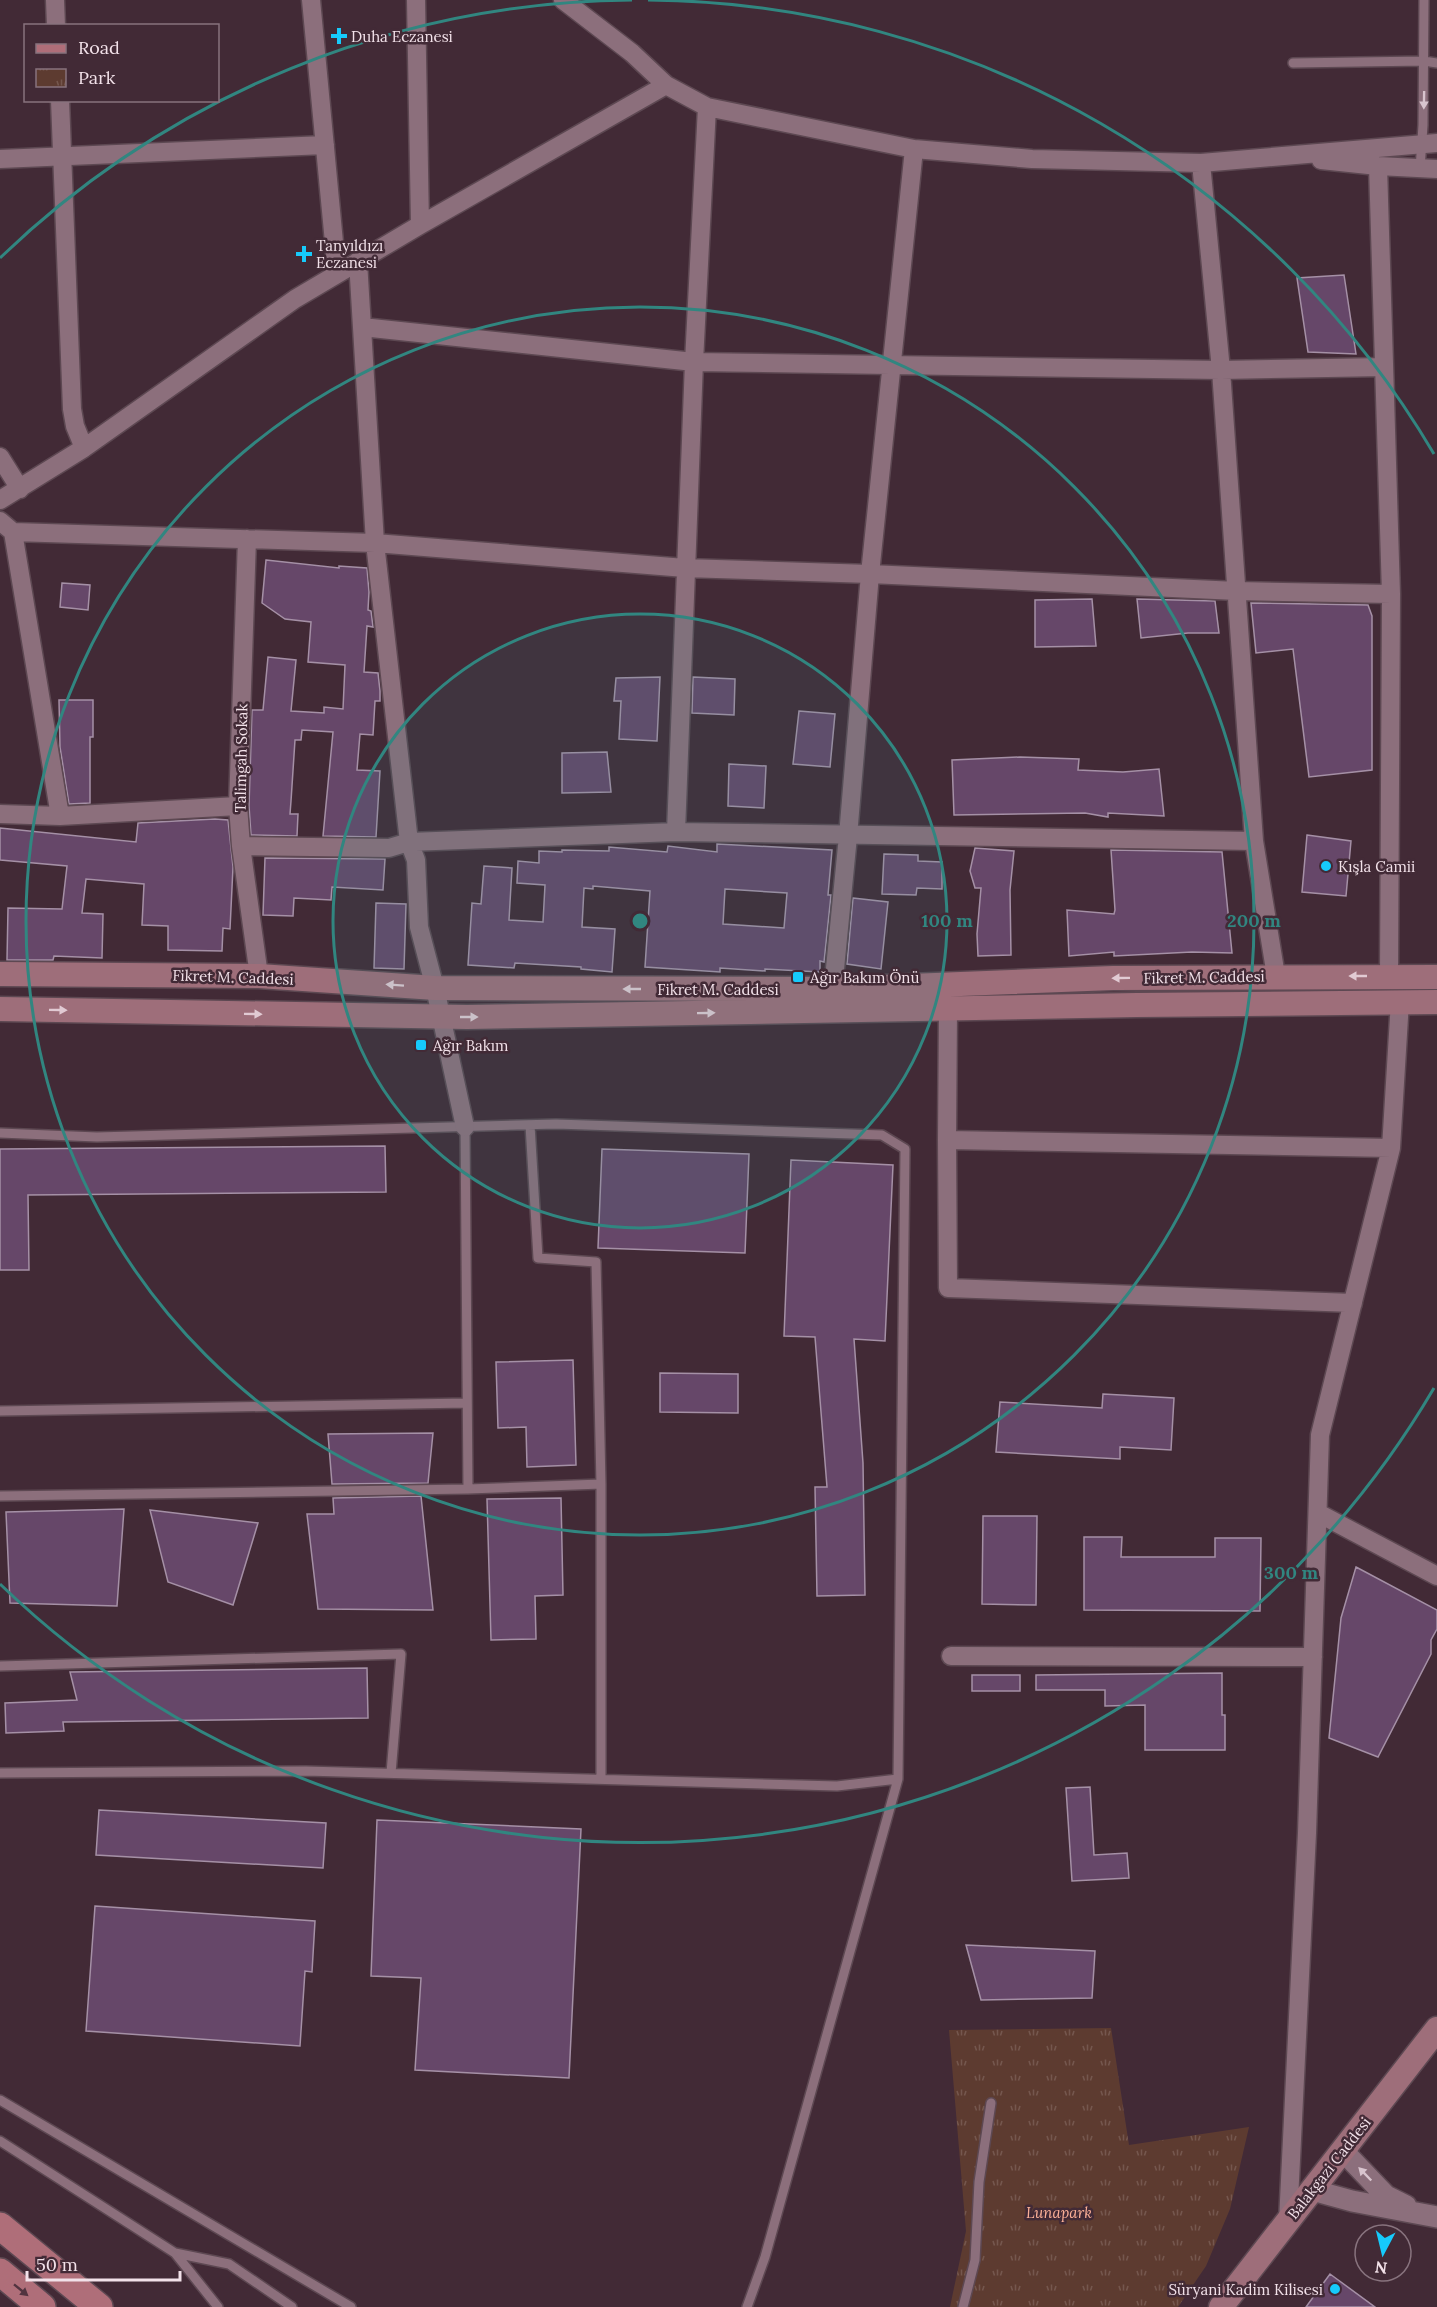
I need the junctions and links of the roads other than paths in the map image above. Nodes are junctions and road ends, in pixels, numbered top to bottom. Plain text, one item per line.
1 (55, 0) edge
2 (311, 0) edge
3 (416, 0) edge
4 (563, 0) edge
5 (1424, 0) edge
6 (56, 24) edge
7 (1424, 61) junction
8 (1293, 63) dead end
9 (1437, 63) edge
10 (666, 85) junction
11 (60, 102) edge
12 (707, 107) junction
13 (1429, 144) edge
14 (325, 145) junction
15 (914, 149) junction
16 (62, 156) junction
17 (1280, 156) junction
18 (0, 159) edge
19 (1201, 163) junction
20 (1378, 166) junction
21 (1428, 169) edge
22 (420, 225) junction
23 (358, 261) junction
24 (337, 274) junction
25 (362, 327) junction
26 (693, 362) junction
27 (892, 364) junction
28 (1384, 367) junction
29 (1221, 370) junction
30 (84, 448) junction
31 (0, 457) edge
32 (20, 489) junction
33 (0, 500) edge
34 (7, 526) edge
35 (247, 539) junction
36 (375, 543) junction
37 (685, 568) junction
38 (870, 574) junction
39 (1237, 591) junction
40 (1391, 594) junction
41 (238, 806) junction
42 (0, 814) edge
43 (60, 816) junction
44 (676, 832) junction
45 (848, 836) junction
46 (1254, 841) junction
47 (409, 842) junction
48 (242, 846) junction
49 (0, 974) edge
50 (259, 976) junction
51 (1276, 976) junction
52 (1389, 976) junction
53 (1437, 978) edge
54 (435, 988) junction
55 (833, 989) junction
56 (1400, 1002) junction
57 (1437, 1002) edge
58 (0, 1009) edge
59 (948, 1010) junction
60 (441, 1017) junction
61 (530, 1125) junction
62 (465, 1127) junction
63 (0, 1133) edge
64 (947, 1140) junction
65 (1391, 1148) junction
66 (1353, 1303) junction
67 (467, 1403) junction
68 (0, 1410) edge
69 (601, 1484) junction
70 (468, 1489) junction
71 (0, 1496) edge
72 (1318, 1513) junction
73 (1437, 1576) edge
74 (951, 1656) dead end
75 (1313, 1657) junction
76 (0, 1666) edge
77 (0, 1773) edge
78 (390, 1773) junction
79 (601, 1779) junction
80 (897, 1779) junction
81 (1437, 2029) edge
82 (0, 2100) edge
83 (991, 2103) dead end
84 (0, 2141) edge
85 (1343, 2151) junction
86 (1312, 2190) junction
87 (1431, 2217) edge
88 (1288, 2221) junction
89 (0, 2226) edge
90 (175, 2253) junction
91 (0, 2272) edge
92 (42, 2307) edge
93 (99, 2307) edge
94 (218, 2307) edge
95 (292, 2307) edge
96 (351, 2307) edge
97 (747, 2307) edge
98 (963, 2307) edge
99 (1221, 2307) edge

1 - 6 street
2 - 14 street
3 - 22 street
4 - 10 street
5 - 7 lane
7 - 8 lane
7 - 9 lane
7 -> 13 lane
10 - 12 street
10 - 22 street
11 - 16 street
12 - 15 street
12 - 26 street
13 - 17 street
13 - 21 lane
14 - 16 street
14 - 24 street
15 - 19 street
15 - 27 street
16 - 18 street
16 - 30 street
17 - 19 street
17 - 20 street
19 - 29 street
20 - 21 street
20 - 28 street
22 - 23 street
23 - 24 street
23 - 25 street
24 - 30 street
25 - 26 street
25 - 36 street
26 - 27 street
26 - 37 street
27 - 29 street
27 - 38 street
28 - 29 street
28 - 40 street
29 - 39 street
30 - 32 street
31 - 32 street
32 - 33 street
34 - 35 street
34 - 43 street
35 - 36 street
35 - 41 street, Talimgah Sokak
36 - 37 street
36 - 47 street
37 - 38 street
37 - 44 street
38 - 39 street
38 - 45 street
39 - 40 street
39 - 46 street
40 - 52 street
41 - 43 street
41 - 48 street, Talimgah Sokak
42 - 43 street
44 - 45 street
44 - 47 street
45 - 46 street
45 - 55 street
46 - 51 street
47 - 48 street
47 - 54 street
48 - 50 street, Talimgah Sokak
49 - 50 main road, Fikret M. Caddesi
54 -> 50 main road, Fikret M. Caddesi
52 -> 51 main road, Fikret M. Caddesi
51 -> 55 main road, Fikret M. Caddesi
52 - 53 main road, Fikret M. Caddesi
55 -> 54 main road, Fikret M. Caddesi
54 - 60 street
56 - 57 main road
56 - 59 main road
56 - 65 street
58 -> 60 main road
60 -> 59 main road
59 - 64 street
60 - 62 street
61 - 62 lane
61 - 69 lane
61 - 80 lane
62 - 63 lane
62 - 67 lane
64 - 65 street
64 - 66 street
65 - 66 street
66 - 72 street
67 - 68 lane
67 - 70 lane
69 - 70 lane
69 - 79 lane
70 - 71 lane
72 - 73 street
72 - 75 street
74 - 75 street
75 - 88 street
76 - 78 lane
77 - 78 lane
78 - 79 lane
79 - 80 lane
80 - 97 lane
81 - 85 main road, Balakgazi Caddesi
82 - 96 lane
83 - 98 lane
84 - 90 lane
85 - 86 main road, Balakgazi Caddesi
87 -> 85 street
86 - 87 street
86 - 88 main road, Balakgazi Caddesi
88 - 99 main road, Balakgazi Caddesi
89 - 93 main road
90 - 94 lane
90 - 95 lane
91 -> 92 main road

